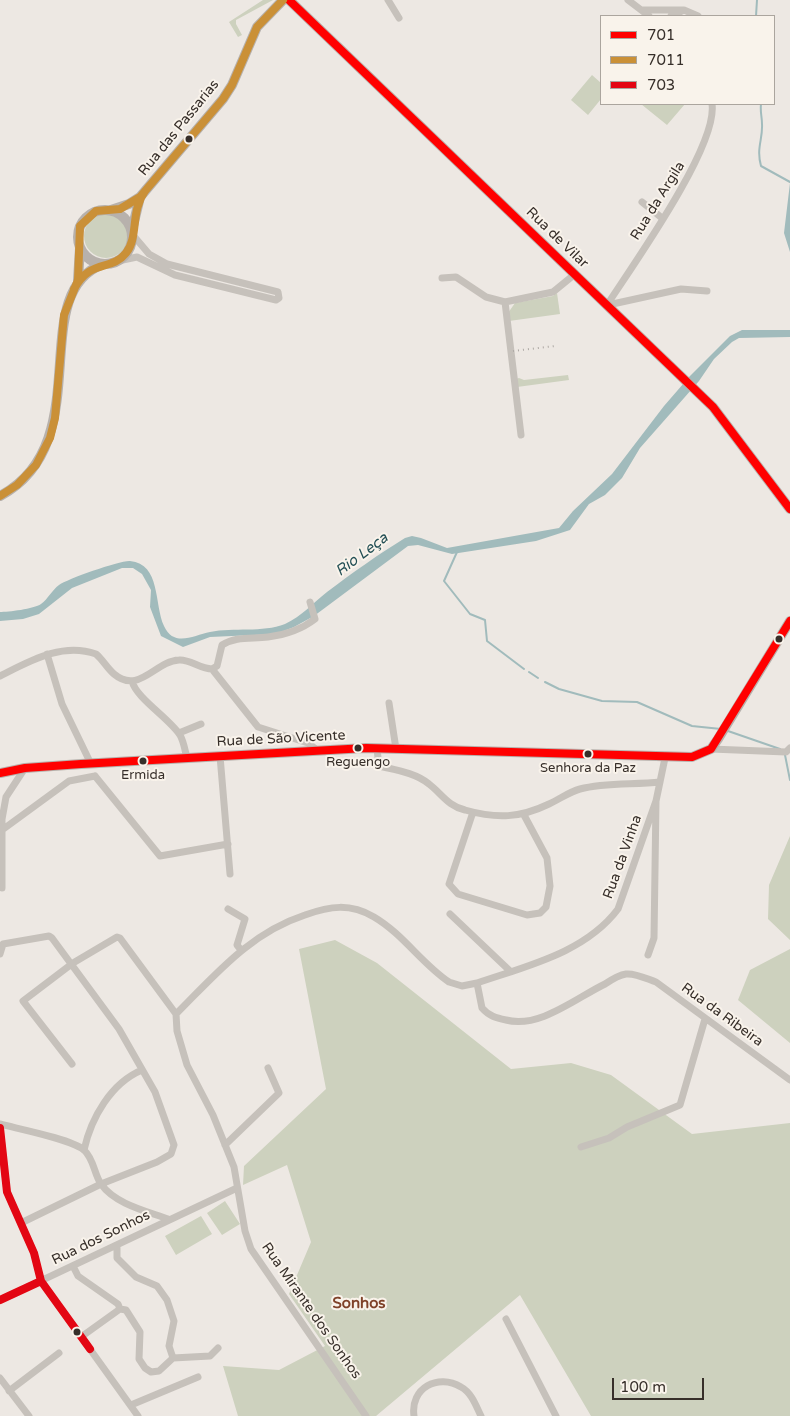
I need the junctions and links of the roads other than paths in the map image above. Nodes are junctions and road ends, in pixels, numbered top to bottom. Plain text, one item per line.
1 (284, 0) edge
2 (289, 0) edge
3 (388, 0) edge
4 (628, 0) edge
5 (642, 10) junction
6 (684, 10) junction
7 (648, 15) edge
8 (674, 15) edge
9 (696, 15) edge
10 (400, 18) dead end
11 (712, 105) edge
12 (140, 197) junction
13 (642, 202) dead end
14 (111, 210) junction
15 (662, 218) junction
16 (132, 232) junction
17 (80, 248) junction
18 (118, 261) junction
19 (103, 264) junction
20 (575, 274) junction
21 (442, 278) dead end
22 (78, 280) junction
23 (237, 282) junction
24 (206, 283) junction
25 (707, 291) dead end
26 (505, 302) junction
27 (607, 305) junction
28 (521, 434) dead end
29 (0, 496) edge
30 (790, 509) edge
31 (310, 602) dead end
32 (790, 622) edge
33 (47, 654) junction
34 (212, 669) junction
35 (0, 676) edge
36 (132, 681) junction
37 (389, 703) dead end
38 (201, 724) dead end
39 (178, 733) junction
40 (377, 748) junction
41 (790, 748) edge
42 (396, 749) junction
43 (711, 749) junction
44 (317, 750) junction
45 (220, 756) junction
46 (187, 758) junction
47 (665, 758) junction
48 (93, 764) junction
49 (25, 768) junction
50 (0, 773) edge
51 (96, 776) junction
52 (660, 782) junction
53 (656, 801) junction
54 (473, 812) junction
55 (524, 815) junction
56 (1, 819) edge
57 (2, 830) junction
58 (228, 844) junction
59 (230, 874) dead end
60 (2, 888) dead end
61 (228, 908) dead end
62 (450, 914) dead end
63 (241, 950) junction
64 (0, 954) edge
65 (648, 955) dead end
66 (73, 963) junction
67 (510, 971) junction
68 (477, 983) junction
69 (176, 1014) junction
70 (705, 1019) junction
71 (72, 1064) dead end
72 (268, 1068) dead end
73 (142, 1070) junction
74 (790, 1080) edge
75 (0, 1126) edge
76 (225, 1145) junction
77 (581, 1147) dead end
78 (84, 1150) junction
79 (4, 1178) junction
80 (101, 1184) junction
81 (0, 1186) edge
82 (237, 1188) junction
83 (168, 1219) junction
84 (21, 1223) junction
85 (117, 1246) junction
86 (73, 1266) junction
87 (41, 1281) junction
88 (0, 1300) edge
89 (120, 1309) junction
90 (506, 1320) dead end
91 (82, 1337) junction
92 (218, 1348) dead end
93 (59, 1353) dead end
94 (173, 1358) junction
95 (198, 1377) dead end
96 (0, 1378) edge
97 (9, 1391) junction
98 (131, 1404) junction
99 (29, 1416) edge
100 (138, 1416) edge
101 (366, 1416) edge
102 (414, 1416) edge
103 (481, 1416) edge
104 (556, 1416) edge

1 - 12 street, Rua das Passarias
2 - 20 street, Rua de Vilar
3 - 10 street
4 - 5 street
5 - 6 street
5 - 7 street
6 - 8 street
6 - 9 street
11 - 15 street, Rua da Argila
12 - 14 street, Rua das Passarias
12 - 16 street, Rua das Passarias
13 - 15 street
14 - 16 street
14 - 17 street
15 - 27 street, Rua da Argila
16 - 18 street
16 - 23 street
17 - 19 street
17 - 22 street
18 - 19 street
18 - 24 street
19 - 22 street
20 - 26 street
20 - 27 street, Rua de Vilar
21 - 26 street
22 - 29 street
23 - 24 street
23 - 24 street
25 - 27 street
26 - 28 street
27 - 30 street, Rua de Vilar
31 - 34 street
32 - 43 street
33 - 35 street
33 - 36 street
33 - 48 street
34 - 36 street
34 - 44 street
36 - 39 street
37 - 42 street
38 - 39 street
39 - 46 street
40 - 42 street, Rua de São Vicente
40 - 44 street, Rua de São Vicente
40 - 54 street
41 - 43 street
42 - 47 street, Rua de São Vicente
43 - 47 street, Rua de São Vicente
44 - 45 street, Rua de São Vicente
45 - 46 street, Rua de São Vicente
45 - 58 street
46 - 48 street, Rua de São Vicente
47 - 52 street
48 - 49 street, Rua de São Vicente
48 - 51 street
49 - 50 street, Rua de São Vicente
49 - 56 street
51 - 57 street
51 - 58 street
52 - 53 street
52 - 55 street
53 - 65 street
53 - 67 street, Rua da Vinha
54 - 55 street
54 - 55 street
56 - 57 street
57 - 60 street
58 - 59 street
61 - 63 street
62 - 67 street
63 - 68 street, Rua da Vinha
63 - 69 street, Rua da Vinha
64 - 66 street
66 - 69 street
66 - 71 street
66 - 73 street
67 - 68 street, Rua da Vinha
68 - 70 street, Rua da Ribeira
69 - 76 street, Rua Mirante dos Sonhos
70 - 74 street, Rua da Ribeira
70 - 77 street
72 - 76 street
73 - 78 street
73 - 80 street
75 - 78 street
75 - 79 street, Rua dos Sonhos
76 - 82 street, Rua Mirante dos Sonhos
78 - 80 street
79 - 81 street
79 - 84 street, Rua dos Sonhos
80 - 83 street
80 - 84 street
82 - 83 street, Rua dos Sonhos
82 - 101 street, Rua Mirante dos Sonhos
83 - 85 street, Rua dos Sonhos
84 - 87 street, Rua dos Sonhos
85 - 86 street, Rua dos Sonhos
85 - 94 street
86 - 87 street, Rua dos Sonhos
86 - 89 street
87 - 88 street
87 - 91 street
89 - 91 street
89 - 94 street
90 - 104 street
91 - 98 street
92 - 94 street
93 - 97 street
95 - 98 street
96 - 97 street
97 - 99 street
98 - 100 street
102 - 103 street

